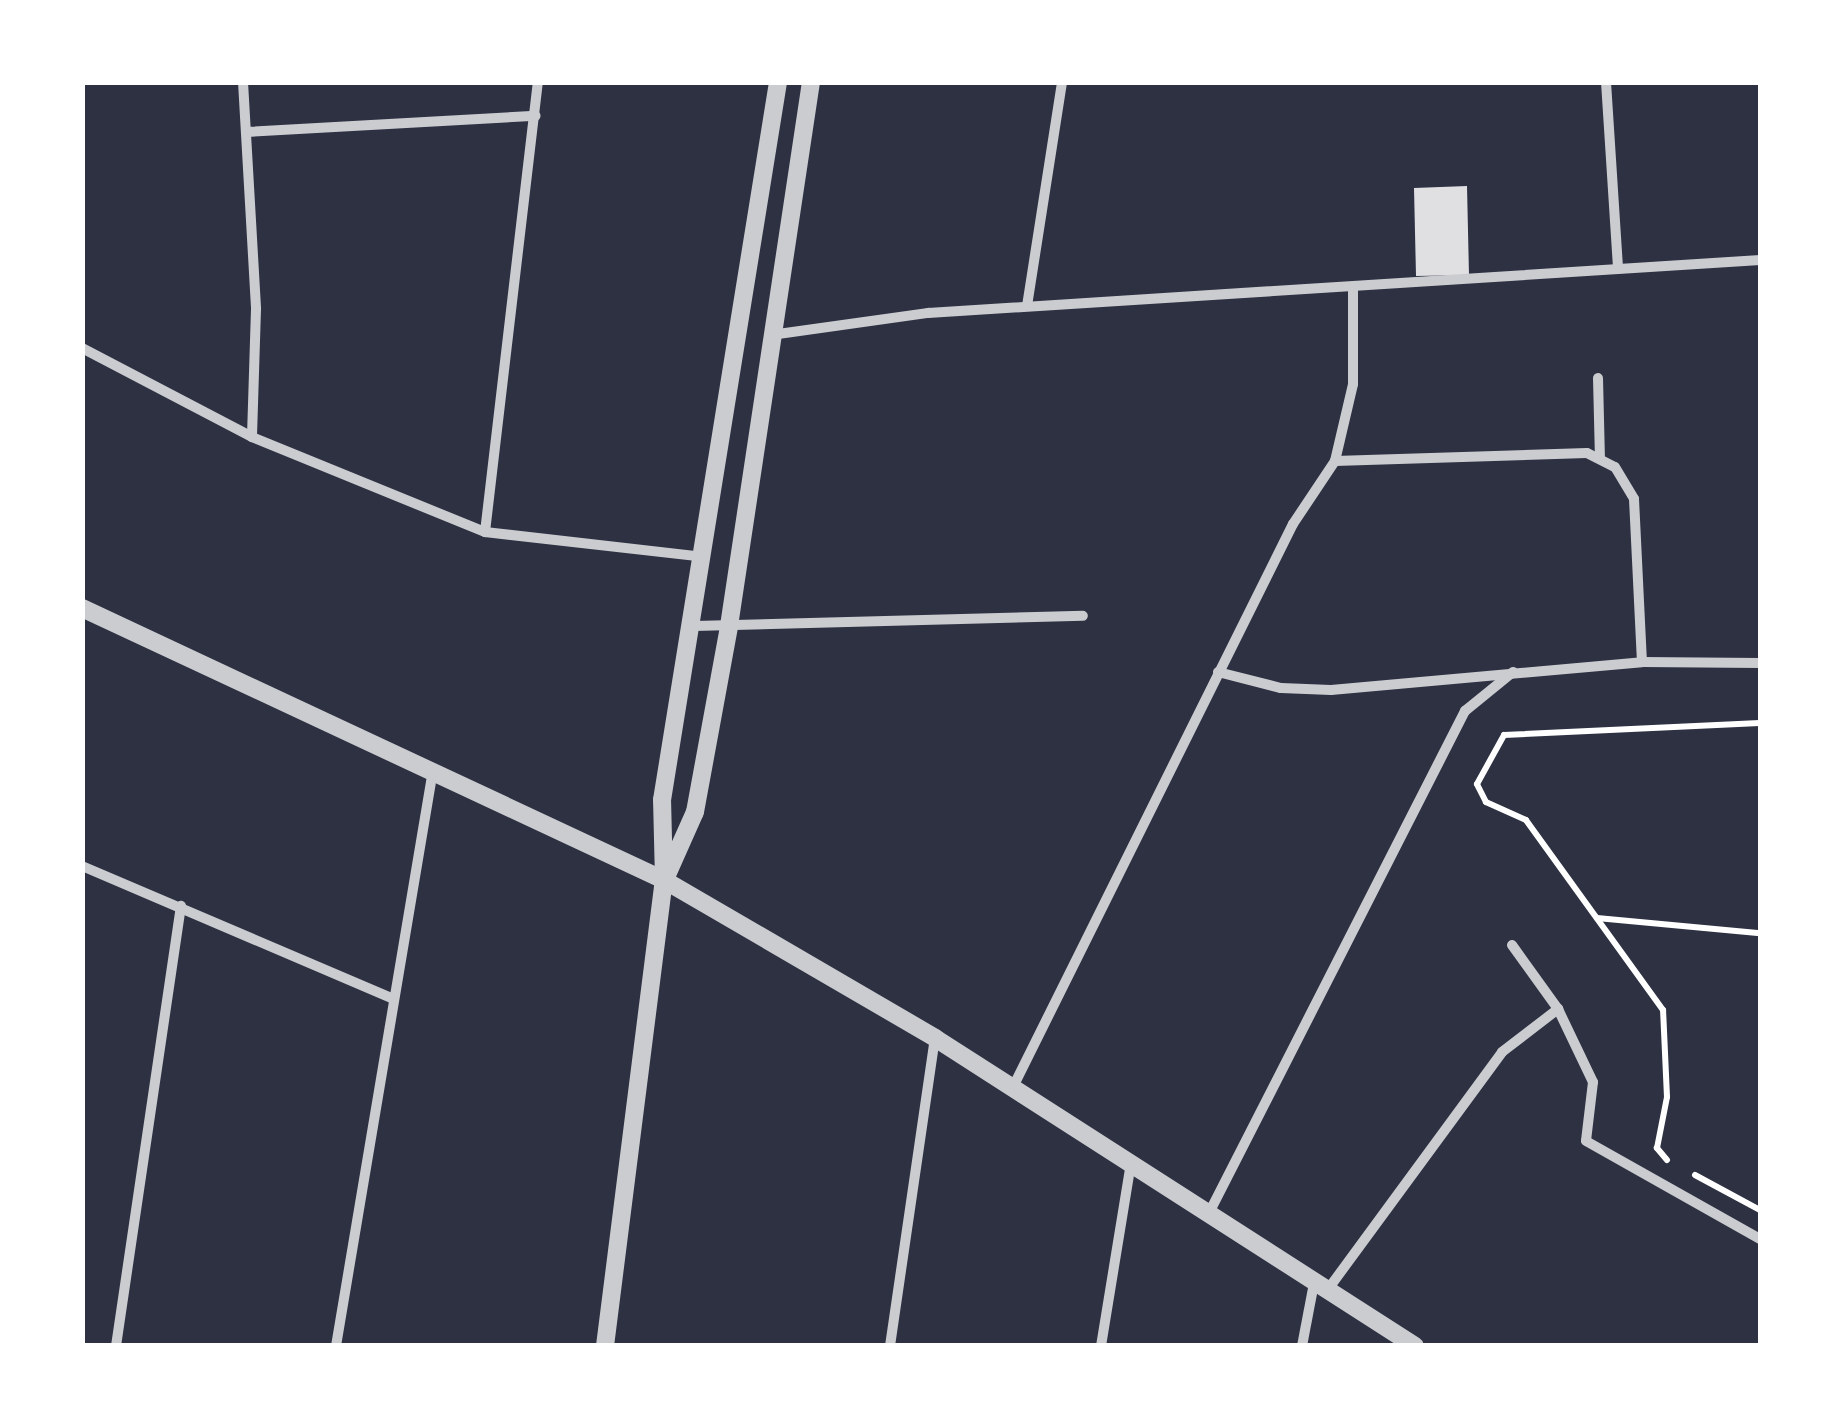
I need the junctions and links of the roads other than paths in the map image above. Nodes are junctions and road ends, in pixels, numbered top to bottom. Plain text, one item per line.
1 (243, 82) edge
2 (538, 82) edge
3 (778, 82) edge
4 (811, 82) edge
5 (1062, 82) edge
6 (1606, 82) edge
7 (536, 116) junction
8 (246, 132) junction
9 (1760, 260) edge
10 (1618, 269) junction
11 (1353, 288) junction
12 (1027, 306) junction
13 (771, 335) junction
14 (82, 348) edge
15 (1598, 378) dead end
16 (252, 438) junction
17 (1600, 460) junction
18 (1335, 461) junction
19 (485, 532) junction
20 (706, 557) junction
21 (82, 608) edge
22 (1082, 616) dead end
23 (694, 626) junction
24 (729, 626) junction
25 (1642, 662) junction
26 (1760, 663) edge
27 (1218, 672) junction
28 (1512, 672) junction
29 (434, 768) junction
30 (82, 866) edge
31 (664, 880) junction
32 (181, 906) junction
33 (1512, 945) dead end
34 (390, 998) junction
35 (1558, 1009) junction
36 (935, 1038) junction
37 (1012, 1090) junction
38 (1130, 1169) junction
39 (1210, 1213) junction
40 (1760, 1240) edge
41 (1320, 1288) junction
42 (116, 1346) edge
43 (336, 1346) edge
44 (605, 1346) edge
45 (890, 1346) edge
46 (1101, 1346) edge
47 (1302, 1346) edge
48 (1415, 1346) edge

1 - 8 street
2 - 7 street
3 - 20 street
4 - 13 street
5 - 12 street
6 - 10 street
7 - 8 street
7 - 19 street
8 - 16 street
9 - 10 street
10 - 11 street
11 - 12 street
11 - 18 street
12 - 13 street
13 - 24 street
14 - 16 street
15 - 17 street
16 - 19 street
17 - 18 street
17 - 25 street
18 - 27 street
19 - 20 street
20 - 23 street
21 - 29 street
22 - 24 street
23 - 24 street
23 - 31 street
24 - 31 street
25 - 26 street
25 - 28 street
27 - 28 street
27 - 37 street
28 - 39 street
29 - 31 street
29 - 34 street
30 - 32 street
31 - 36 street
31 - 44 street
32 - 34 street
32 - 42 street
33 - 35 street
34 - 43 street
35 - 40 street
35 - 41 street
36 - 37 street
36 - 45 street
37 - 38 street
38 - 39 street
38 - 46 street
39 - 41 street
41 - 47 street
41 - 48 street

